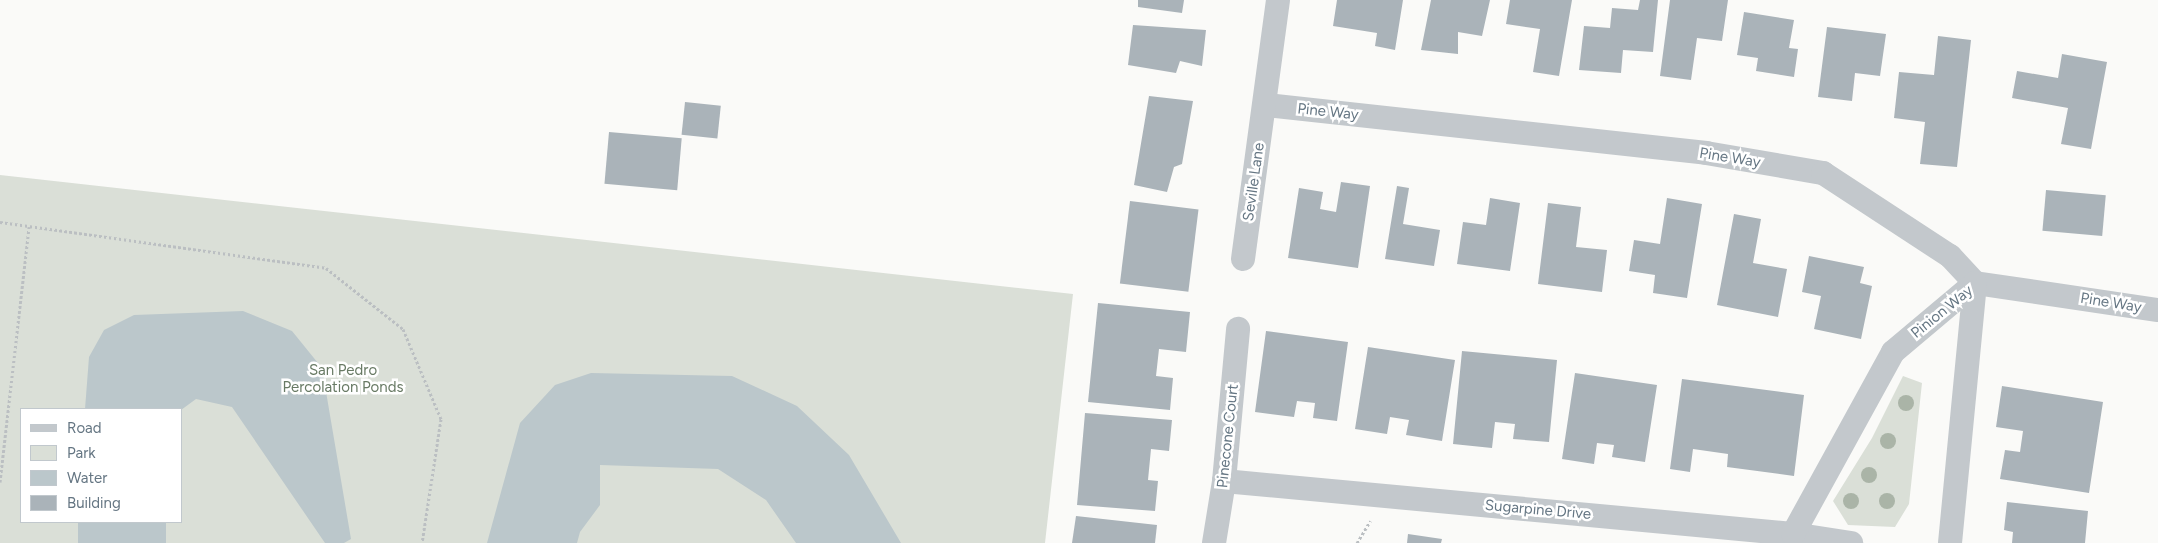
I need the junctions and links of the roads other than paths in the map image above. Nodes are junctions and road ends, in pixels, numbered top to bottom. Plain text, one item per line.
1 (1278, 0) edge
2 (1266, 105) junction
3 (1243, 259) dead end
4 (1975, 283) junction
5 (2158, 310) edge
6 (1238, 329) dead end
7 (1224, 481) junction
8 (1793, 534) junction
9 (1214, 543) edge
10 (1851, 543) edge
11 (1950, 543) edge

1 - 2 street, Seville Lane
2 - 3 street, Seville Lane
2 - 4 street, Pine Way
4 - 5 street, Pine Way
4 - 8 street, Pinion Way
4 - 11 street, Pinion Way
6 - 7 street, Pinecone Court
7 - 8 street, Sugarpine Drive
7 - 9 street, Pinecone Court
8 - 10 street, Sugarpine Drive

